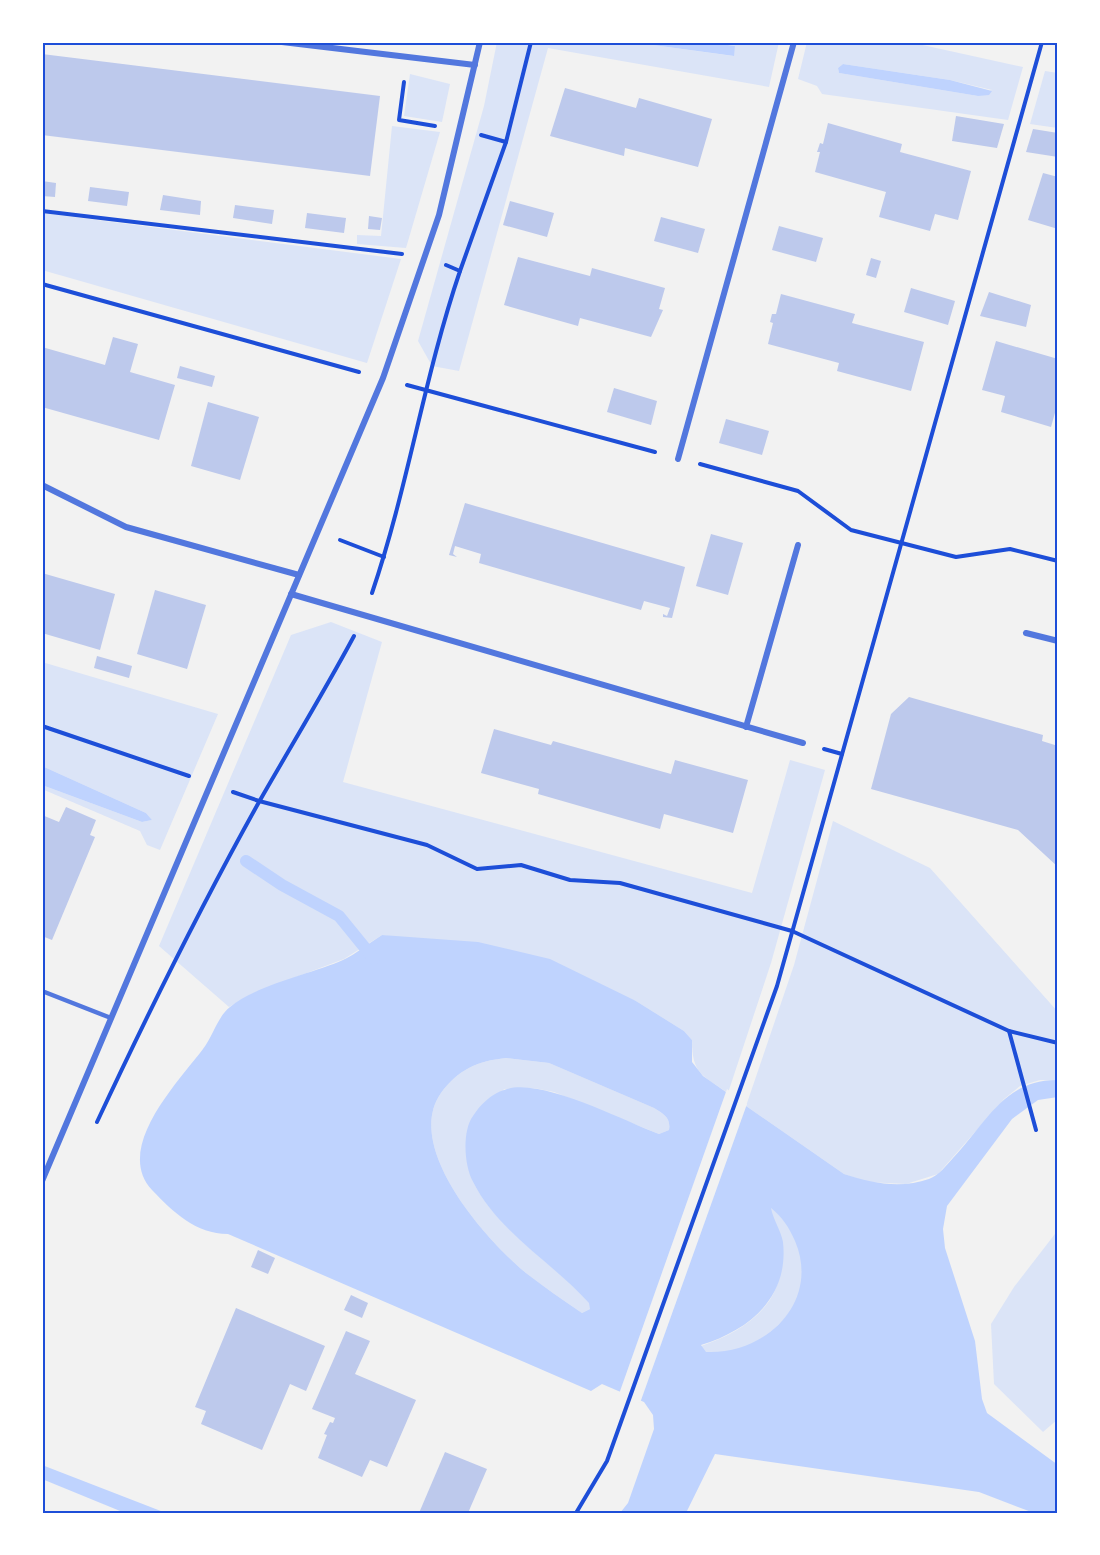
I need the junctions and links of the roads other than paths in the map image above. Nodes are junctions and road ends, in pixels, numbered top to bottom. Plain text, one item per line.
1 (282, 42) edge
2 (480, 42) edge
3 (794, 42) edge
4 (475, 65) junction
5 (678, 459) road end
6 (42, 485) edge
7 (798, 545) dead end
8 (299, 575) junction
9 (291, 594) junction
10 (1026, 633) dead end
11 (1058, 641) edge
12 (746, 727) junction
13 (803, 743) dead end
14 (42, 991) edge
15 (111, 1018) junction
16 (42, 1181) edge

1 - 4 street
2 - 4 street
3 - 5 street
4 - 8 street
6 - 8 street
7 - 12 street
8 - 9 street
9 - 12 street
9 - 15 street
10 - 11 street
12 - 13 street
14 - 15 lane
15 - 16 street

